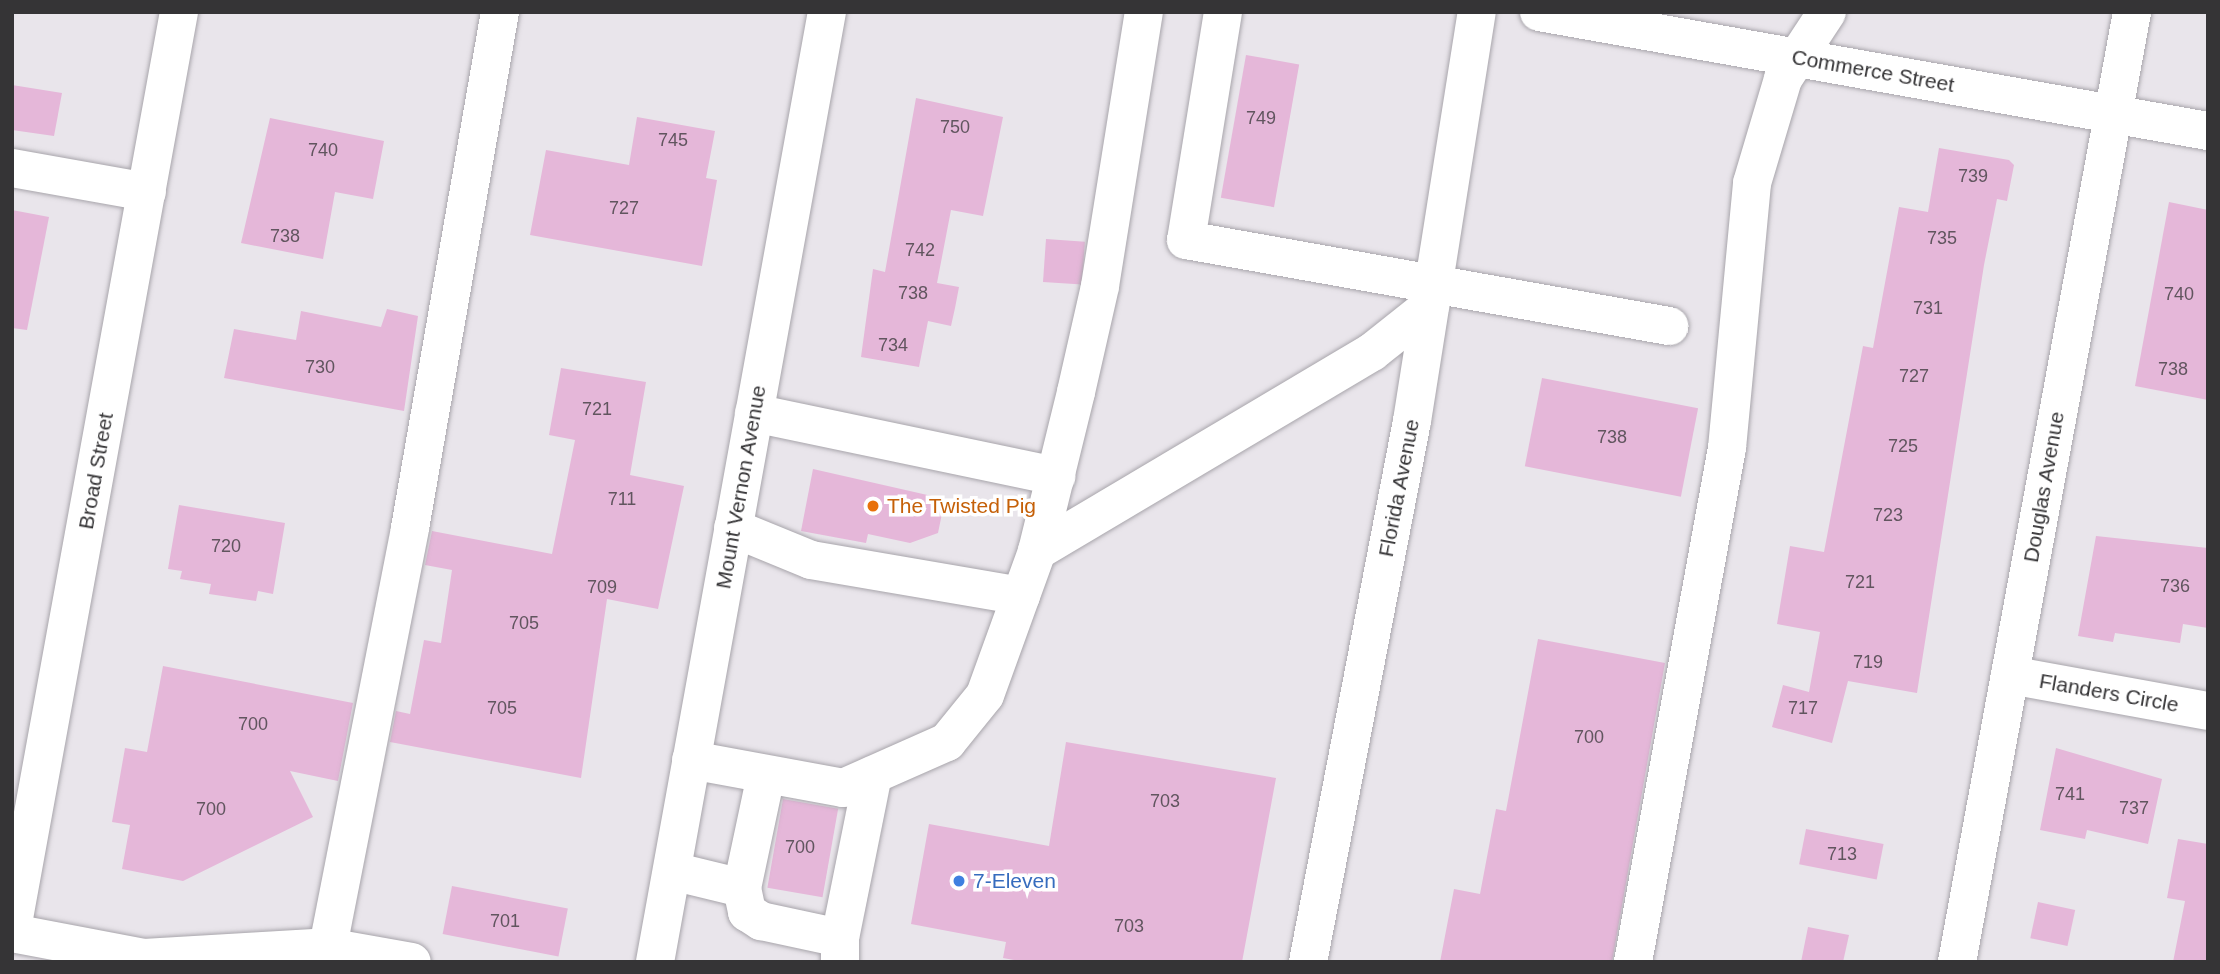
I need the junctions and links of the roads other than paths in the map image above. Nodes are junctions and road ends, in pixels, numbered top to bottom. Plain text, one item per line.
1 (179, 12) edge
2 (500, 12) edge
3 (827, 12) edge
4 (1144, 12) edge
5 (1223, 12) edge
6 (1478, 12) edge
7 (1539, 12) edge
8 (1827, 12) edge
9 (2132, 12) edge
10 (1794, 57) junction
11 (2113, 114) junction
12 (2208, 131) edge
13 (12, 168) edge
14 (147, 192) junction
15 (1432, 296) junction
16 (1670, 326) dead end
17 (754, 413) junction
18 (1056, 476) junction
19 (733, 528) junction
20 (1037, 551) junction
21 (1021, 596) junction
22 (2010, 675) junction
23 (2208, 711) edge
24 (691, 760) junction
25 (766, 775) junction
26 (873, 775) junction
27 (672, 871) junction
28 (742, 888) junction
29 (12, 931) edge
30 (840, 950) edge
31 (326, 954) edge
32 (412, 962) edge
33 (655, 962) edge
34 (1308, 962) edge
35 (1633, 962) edge
36 (1957, 962) edge

1 - 14 street, Broad Street
2 - 31 street
3 - 17 street, Mount Vernon Avenue
4 - 18 street
5 - 15 street
6 - 15 street, Florida Avenue
7 - 10 street, Commerce Street
8 - 10 street
9 - 11 street, Douglas Avenue
10 - 11 street, Commerce Street
10 - 35 street
11 - 12 street, Commerce Street
11 - 22 street, Douglas Avenue
13 - 14 street
14 - 29 street, Broad Street
15 - 16 street
15 - 20 street
15 - 34 street, Florida Avenue
17 - 18 street
17 - 19 street, Mount Vernon Avenue
18 - 20 street
19 - 21 street
19 - 24 street, Mount Vernon Avenue
20 - 21 street
21 - 26 street
22 - 23 street, Flanders Circle
22 - 36 street, Douglas Avenue
24 - 25 street
24 - 27 street, Mount Vernon Avenue
25 - 26 street
25 - 28 street
26 - 30 street
27 - 28 street
27 - 33 street, Mount Vernon Avenue
28 - 30 street
29 - 31 street
31 - 32 street

